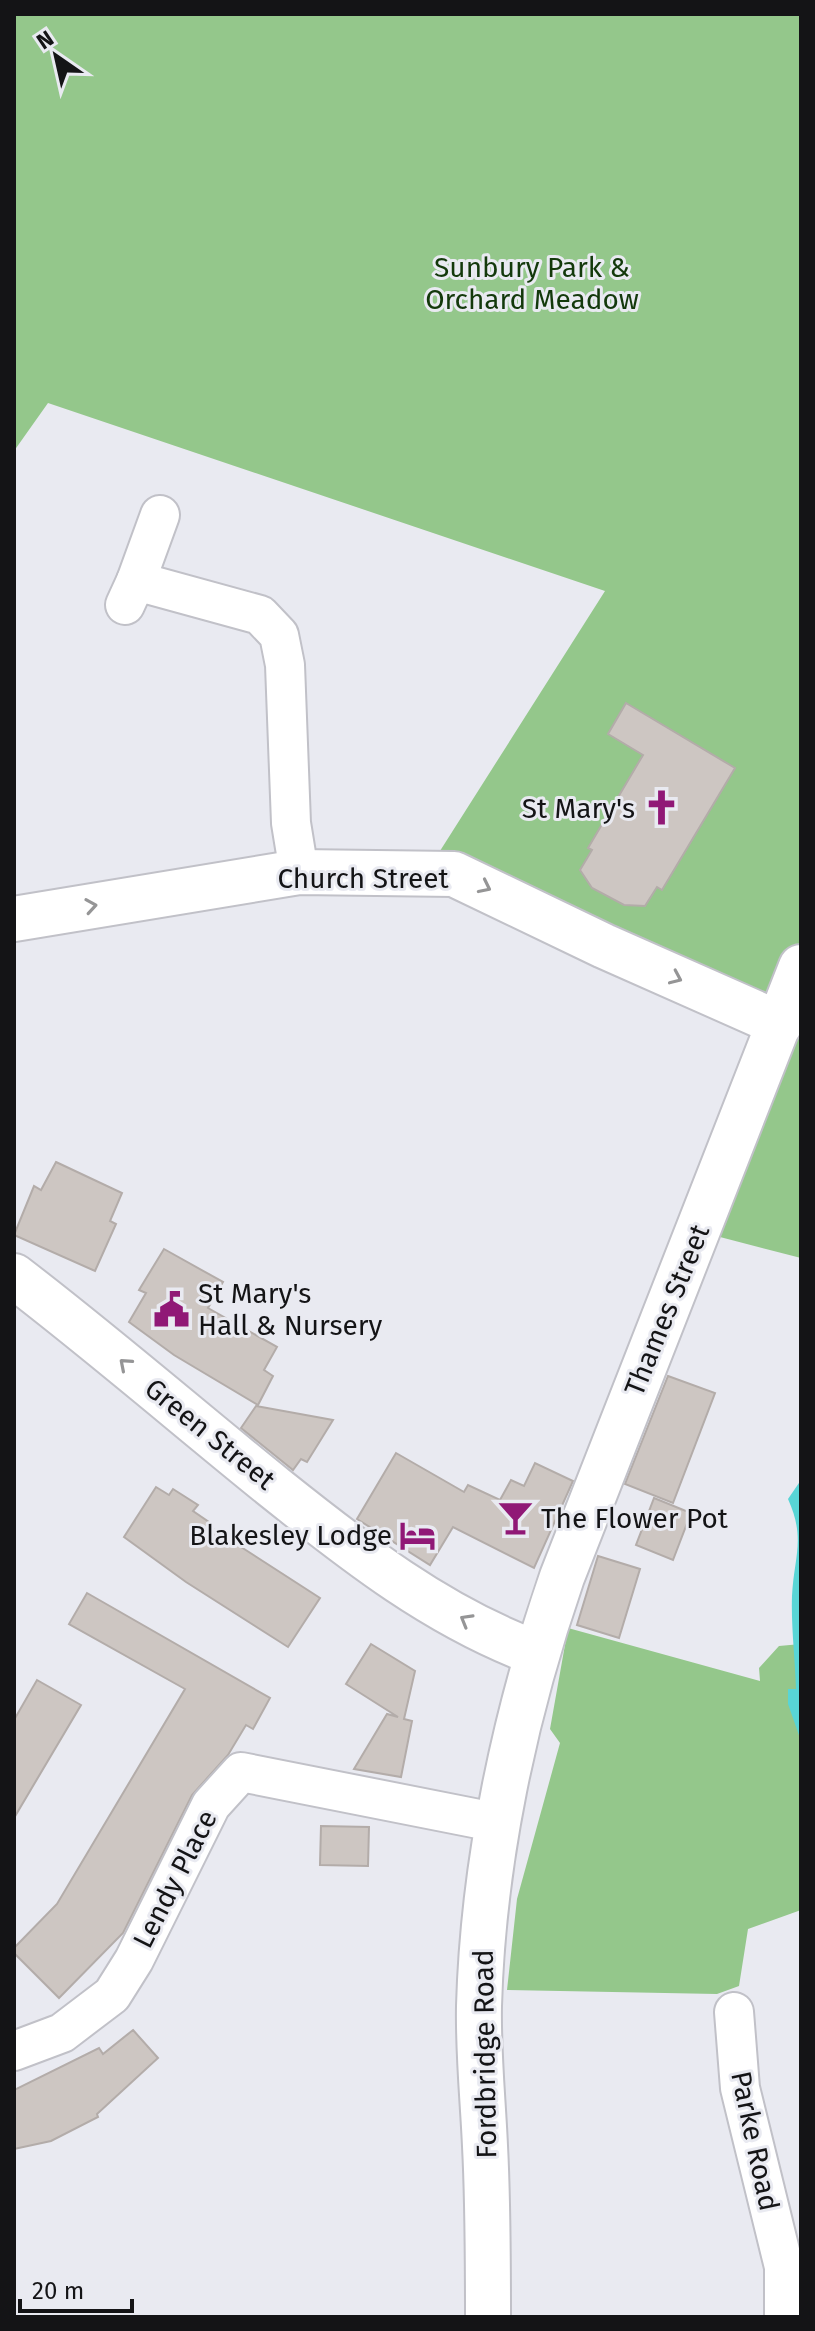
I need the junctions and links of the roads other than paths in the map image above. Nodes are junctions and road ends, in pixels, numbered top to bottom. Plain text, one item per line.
1 (160, 515) dead end
2 (299, 872) junction
3 (14, 919) edge
4 (801, 967) edge
5 (780, 1024) junction
6 (14, 1276) edge
7 (536, 1653) junction
8 (499, 1823) junction
9 (734, 2012) dead end
10 (14, 2051) edge
11 (488, 2317) edge
12 (784, 2317) edge

1 - 2 street
3 -> 2 street, Church Street
2 -> 5 street, Church Street
4 - 5 street, Thames Street
5 - 7 street, Thames Street
7 -> 6 street, Green Street
7 - 8 street, Fordbridge Road
8 - 10 street, Lendy Place
8 - 11 street, Fordbridge Road
9 - 12 street, Parke Road

